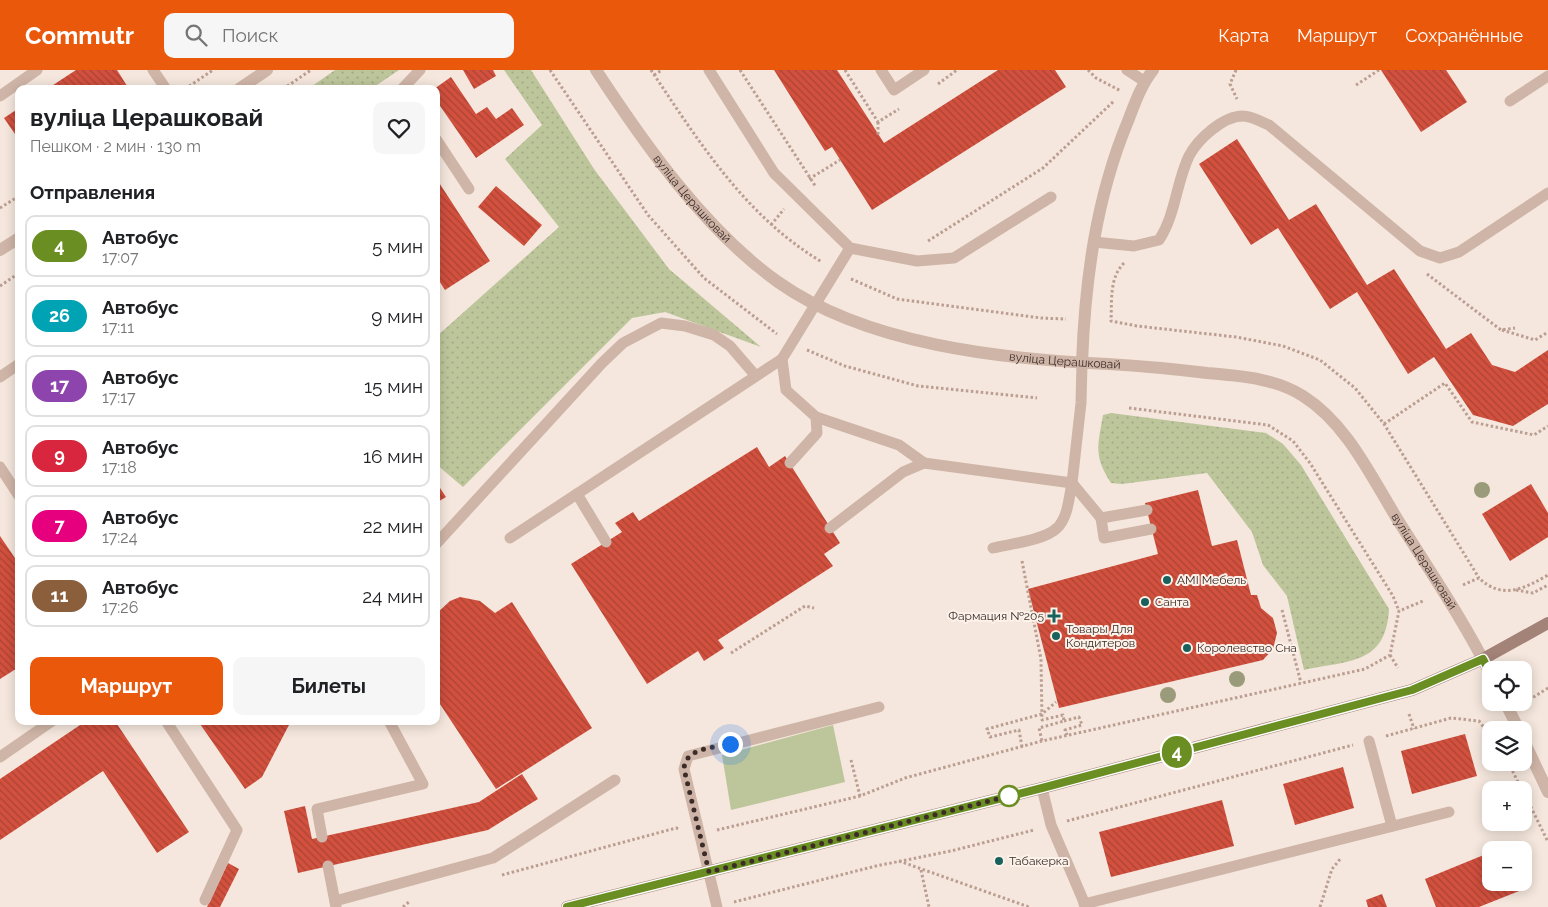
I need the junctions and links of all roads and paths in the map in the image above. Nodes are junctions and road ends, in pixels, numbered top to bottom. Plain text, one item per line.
1 (37, 70) edge
2 (153, 70) edge
3 (213, 70) edge
4 (267, 70) edge
5 (311, 70) edge
6 (420, 70) edge
7 (596, 70) edge
8 (662, 70) edge
9 (709, 70) edge
10 (740, 70) edge
11 (881, 70) edge
12 (924, 70) edge
13 (1088, 70) edge
14 (1127, 70) edge
15 (1153, 70) edge
16 (1379, 70) edge
17 (654, 75) dead end
18 (1548, 76) edge
19 (1144, 81) junction
20 (15, 85) edge
21 (16, 85) edge
22 (163, 85) edge
23 (191, 85) edge
24 (245, 85) edge
25 (289, 85) edge
26 (407, 85) edge
27 (1356, 85) dead end
28 (0, 96) edge
29 (1510, 101) dead end
30 (878, 122) dead end
31 (878, 135) dead end
32 (440, 145) edge
33 (469, 189) dead end
34 (819, 192) dead end
35 (1548, 193) edge
36 (1051, 197) dead end
37 (15, 199) edge
38 (0, 208) edge
39 (783, 209) dead end
40 (771, 225) dead end
41 (15, 241) edge
42 (926, 242) dead end
43 (1094, 242) junction
44 (850, 248) junction
45 (0, 250) edge
46 (1132, 261) dead end
47 (1424, 272) dead end
48 (15, 276) edge
49 (0, 286) edge
50 (816, 304) junction
51 (1111, 321) dead end
52 (1515, 328) dead end
53 (1501, 330) junction
54 (1547, 332) edge
55 (1548, 337) edge
56 (782, 359) junction
57 (1082, 363) junction
58 (15, 367) edge
59 (756, 376) junction
60 (0, 377) edge
61 (1129, 408) dead end
62 (816, 416) junction
63 (1384, 424) dead end
64 (1548, 426) edge
65 (924, 463) junction
66 (790, 464) dead end
67 (0, 468) edge
68 (1072, 483) junction
69 (15, 490) edge
70 (577, 494) junction
71 (1147, 510) dead end
72 (1101, 518) junction
73 (830, 528) dead end
74 (1152, 529) dead end
75 (510, 538) dead end
76 (440, 540) edge
77 (606, 542) dead end
78 (1018, 542) junction
79 (993, 548) dead end
80 (1548, 575) edge
81 (1463, 585) dead end
82 (1548, 585) edge
83 (1516, 590) junction
84 (1423, 602) dead end
85 (814, 608) dead end
86 (1282, 610) dead end
87 (1399, 611) junction
88 (1548, 623) edge
89 (731, 652) dead end
90 (1390, 655) junction
91 (1483, 659) junction
92 (1398, 668) dead end
93 (1301, 683) junction
94 (1548, 688) edge
95 (1532, 698) edge
96 (1056, 702) dead end
97 (879, 707) dead end
98 (1042, 714) junction
99 (1409, 714) dead end
100 (1064, 721) junction
101 (1482, 724) edge
102 (46, 725) edge
103 (169, 725) edge
104 (390, 725) edge
105 (1414, 730) junction
106 (1067, 735) junction
107 (1369, 740) junction
108 (1042, 741) junction
109 (1022, 746) junction
110 (0, 757) edge
111 (1532, 758) edge
112 (851, 760) dead end
113 (615, 780) dead end
114 (1042, 788) junction
115 (1548, 792) edge
116 (860, 796) junction
117 (1532, 810) edge
118 (1450, 812) dead end
119 (1052, 825) junction
120 (1392, 826) junction
121 (1364, 833) junction
122 (700, 835) junction
123 (322, 837) dead end
124 (1548, 842) edge
125 (898, 861) junction
126 (328, 866) dead end
127 (921, 869) junction
128 (709, 872) junction
129 (496, 877) dead end
130 (420, 898) dead end
131 (206, 900) dead end
132 (335, 904) edge
133 (1085, 905) edge
134 (403, 907) edge
135 (567, 907) edge
136 (717, 907) edge
137 (929, 907) edge
138 (1029, 907) edge
139 (1320, 907) edge

1 - 21 lane
2 - 22 lane
3 - 23 path
4 - 24 street
5 - 25 path
6 - 26 lane
7 - 50 street, вуліца Церашковай
8 - 17 path
9 - 44 lane
10 - 34 path
11 - 12 lane
13 - 42 path
14 - 19 lane
15 - 19 street
16 - 27 path
18 - 29 lane
19 - 43 street
20 - 28 lane
30 - 31 path
32 - 33 lane
35 - 43 lane
36 - 44 lane
37 - 38 path
39 - 40 path
41 - 45 street
43 - 57 street
44 - 50 lane
46 - 51 path
47 - 53 path
48 - 49 path
50 - 56 lane
50 - 57 street, вуліца Церашковай
52 - 53 path
53 - 54 path
54 - 55 path
56 - 59 lane
56 - 62 lane
57 - 68 lane
57 - 91 street, вуліца Церашковай
58 - 60 lane
59 - 70 lane
59 - 76 lane
61 - 87 path
62 - 65 lane
62 - 66 lane
63 - 64 path
65 - 68 lane
65 - 73 lane
67 - 69 lane
68 - 72 lane
68 - 78 lane
70 - 75 lane
70 - 77 lane
71 - 72 lane
72 - 74 lane
78 - 79 lane
78 - 98 path
80 - 83 path
81 - 83 path
82 - 83 path
84 - 87 path
85 - 89 path
86 - 93 path
87 - 90 path
88 - 91 main road
90 - 92 path
90 - 93 path
91 - 114 main road
93 - 106 path
94 - 95 path
96 - 98 path
97 - 122 lane
98 - 100 path
98 - 109 path
99 - 105 path
100 - 106 path
100 - 108 path
101 - 105 path
102 - 110 lane
103 - 131 lane
104 - 123 lane
105 - 107 path
106 - 108 path
107 - 119 path
107 - 120 lane
108 - 109 path
109 - 116 path
111 - 115 street
112 - 116 path
113 - 132 lane
114 - 119 lane
114 - 128 main road
116 - 122 path
117 - 124 path
118 - 120 lane
119 - 125 path
119 - 133 lane
120 - 121 lane
121 - 133 lane
121 - 139 path
122 - 128 lane
122 - 129 path
125 - 127 path
125 - 136 path
126 - 132 lane
127 - 137 path
127 - 138 path
128 - 135 main road
128 - 136 lane
130 - 134 path

